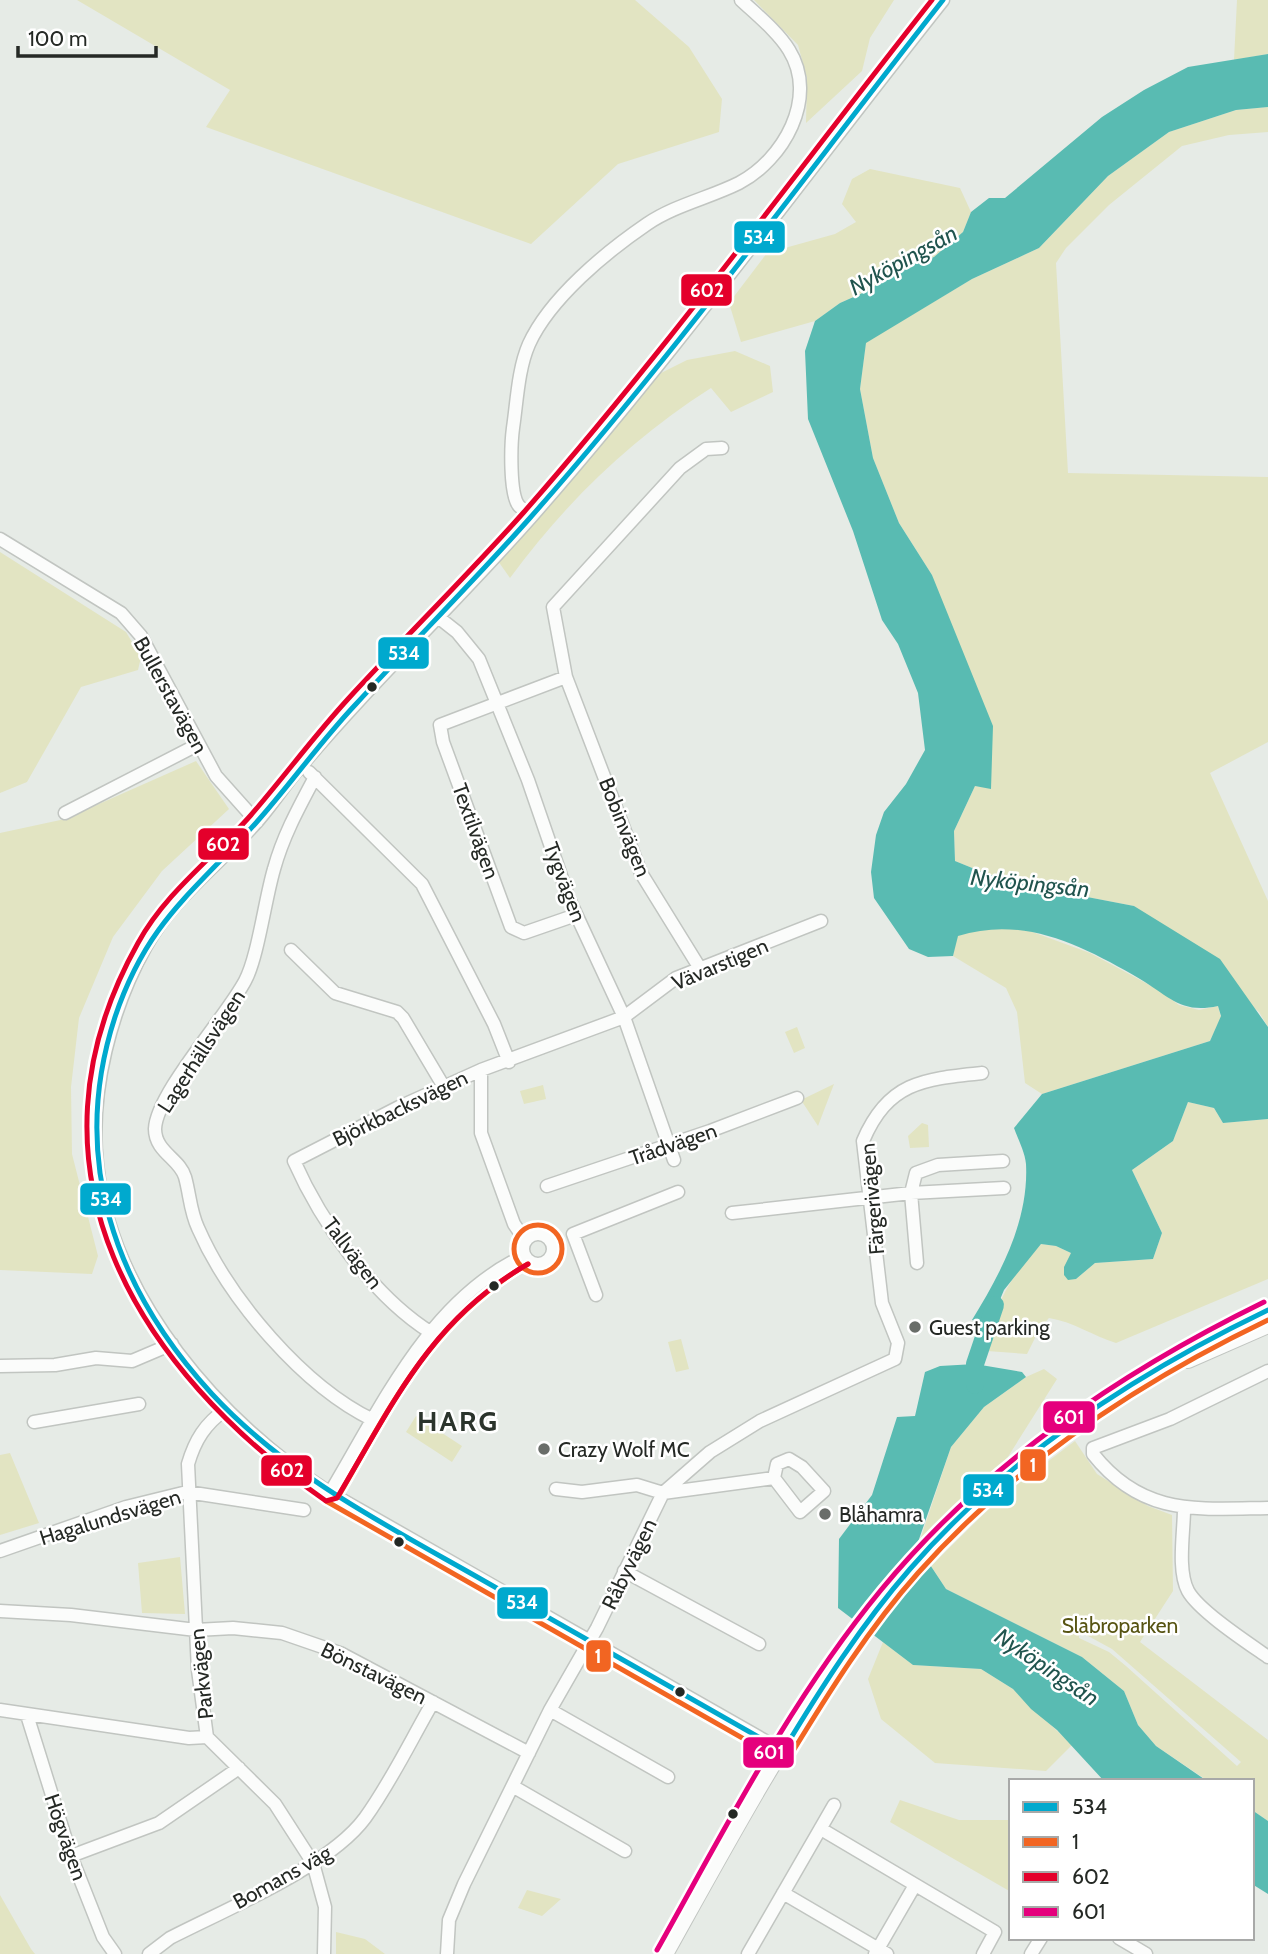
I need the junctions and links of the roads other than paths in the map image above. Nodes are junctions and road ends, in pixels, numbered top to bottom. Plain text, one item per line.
1 (741, 0) edge
2 (943, 0) edge
3 (722, 448) dead end
4 (532, 515) junction
5 (0, 539) edge
6 (438, 617) junction
7 (566, 677) junction
8 (496, 701) junction
9 (197, 745) junction
10 (301, 765) junction
11 (315, 777) junction
12 (65, 813) dead end
13 (257, 822) junction
14 (576, 915) junction
15 (821, 921) dead end
16 (291, 950) dead end
17 (701, 970) junction
18 (624, 1017) junction
19 (509, 1062) junction
20 (481, 1070) junction
21 (982, 1073) dead end
22 (444, 1087) junction
23 (797, 1098) dead end
24 (668, 1145) junction
25 (674, 1160) dead end
26 (294, 1161) joint
27 (1003, 1161) dead end
28 (547, 1185) dead end
29 (1004, 1188) dead end
30 (678, 1192) dead end
31 (911, 1193) junction
32 (869, 1198) junction
33 (732, 1213) dead end
34 (573, 1234) junction
35 (525, 1240) junction
36 (552, 1242) junction
37 (524, 1256) junction
38 (917, 1263) dead end
39 (596, 1295) dead end
40 (1268, 1310) edge
41 (1268, 1325) edge
42 (430, 1332) junction
43 (172, 1344) junction
44 (895, 1359) joint
45 (0, 1366) edge
46 (1268, 1371) edge
47 (1143, 1378) junction
48 (139, 1404) dead end
49 (226, 1409) junction
50 (373, 1420) junction
51 (34, 1422) dead end
52 (774, 1478) dead end
53 (556, 1489) dead end
54 (187, 1492) junction
55 (330, 1493) junction
56 (663, 1493) junction
57 (1268, 1508) edge
58 (1184, 1509) junction
59 (304, 1510) dead end
60 (0, 1551) edge
61 (624, 1571) junction
62 (0, 1611) edge
63 (196, 1630) junction
64 (589, 1642) junction
65 (759, 1644) dead end
66 (1268, 1657) edge
67 (433, 1702) junction
68 (0, 1710) edge
69 (550, 1710) junction
70 (27, 1716) junction
71 (207, 1737) junction
72 (783, 1751) junction
73 (529, 1753) junction
74 (239, 1768) junction
75 (668, 1776) dead end
76 (514, 1787) junction
77 (834, 1805) dead end
78 (821, 1829) junction
79 (625, 1851) dead end
80 (71, 1856) junction
81 (313, 1863) junction
82 (915, 1885) junction
83 (783, 1893) junction
84 (1122, 1940) edge
85 (880, 1952) edge
86 (986, 1953) edge
87 (115, 1954) edge
88 (149, 1954) edge
89 (324, 1954) edge
90 (447, 1954) edge
91 (665, 1954) edge
92 (676, 1954) edge
93 (748, 1954) edge
94 (1146, 1954) edge

1 - 4 street
2 - 4 street
3 - 7 street, Bobinvägen
4 - 6 street
5 - 9 street, Bullerstavägen
6 - 8 street, Tygvägen
6 - 10 street
7 - 8 street
7 - 17 street, Bobinvägen
8 - 14 street, Tygvägen
8 - 14 street, Textilvägen
9 - 12 street
9 - 13 street, Bullerstavägen
10 - 11 street
10 - 13 street
11 - 19 street
11 - 50 street, Lagerhällsvägen
13 - 43 street
14 - 18 street, Tygvägen
15 - 17 street, Vävarstigen
16 - 22 street
17 - 18 street, Vävarstigen
18 - 19 street, Vävarstigen
18 - 24 street, Tygvägen
19 - 20 street, Björkbacksvägen
20 - 22 street, Björkbacksvägen
20 - 35 street
21 - 32 street, Färgerivägen
22 - 26 street, Björkbacksvägen
23 - 24 street, Trådvägen
24 - 25 street, Tygvägen
24 - 28 street, Trådvägen
26 - 42 street, Tallvägen
27 - 31 street
29 - 31 street
30 - 34 street
31 - 32 street
31 - 38 street
32 - 33 street
32 - 44 street, Färgerivägen
34 - 36 street
34 - 39 street
35 - 36 street
35 - 37 street
36 - 37 street
37 - 42 street
40 - 47 main road
41 - 47 main road
42 - 50 street
43 - 45 street
43 - 49 street
44 - 56 street, Råbyvägen
46 - 58 street
47 - 72 main road
48 - 51 street
49 - 54 street, Parkvägen
49 - 55 street
50 - 55 street
52 - 56 street
53 - 56 street
54 - 59 street, Hagalundsvägen
54 - 60 street, Hagalundsvägen
54 - 63 street, Parkvägen
55 - 64 street
56 - 61 street, Råbyvägen
57 - 58 street
58 - 66 street
61 - 64 street, Råbyvägen
61 - 65 street
62 - 63 street, Bönstavägen
63 - 67 street, Bönstavägen
63 - 71 street, Parkvägen
64 - 69 street, Råbyvägen
64 - 72 street
67 - 73 street, Bönstavägen
67 - 81 street, Bomans väg
68 - 70 street
69 - 73 street, Råbyvägen
69 - 75 street
70 - 71 street
70 - 80 street, Högvägen
71 - 74 street, Parkvägen
72 - 91 main road
72 - 92 main road
73 - 76 street, Råbyvägen
74 - 80 street
74 - 81 street, Parkvägen
76 - 79 street
76 - 90 street, Råbyvägen
77 - 78 street
78 - 82 street
78 - 83 street
80 - 87 street, Högvägen
81 - 88 street, Bomans väg
81 - 89 street, Parkvägen
82 - 85 street
82 - 86 street
83 - 85 street
83 - 93 street
84 - 94 street

